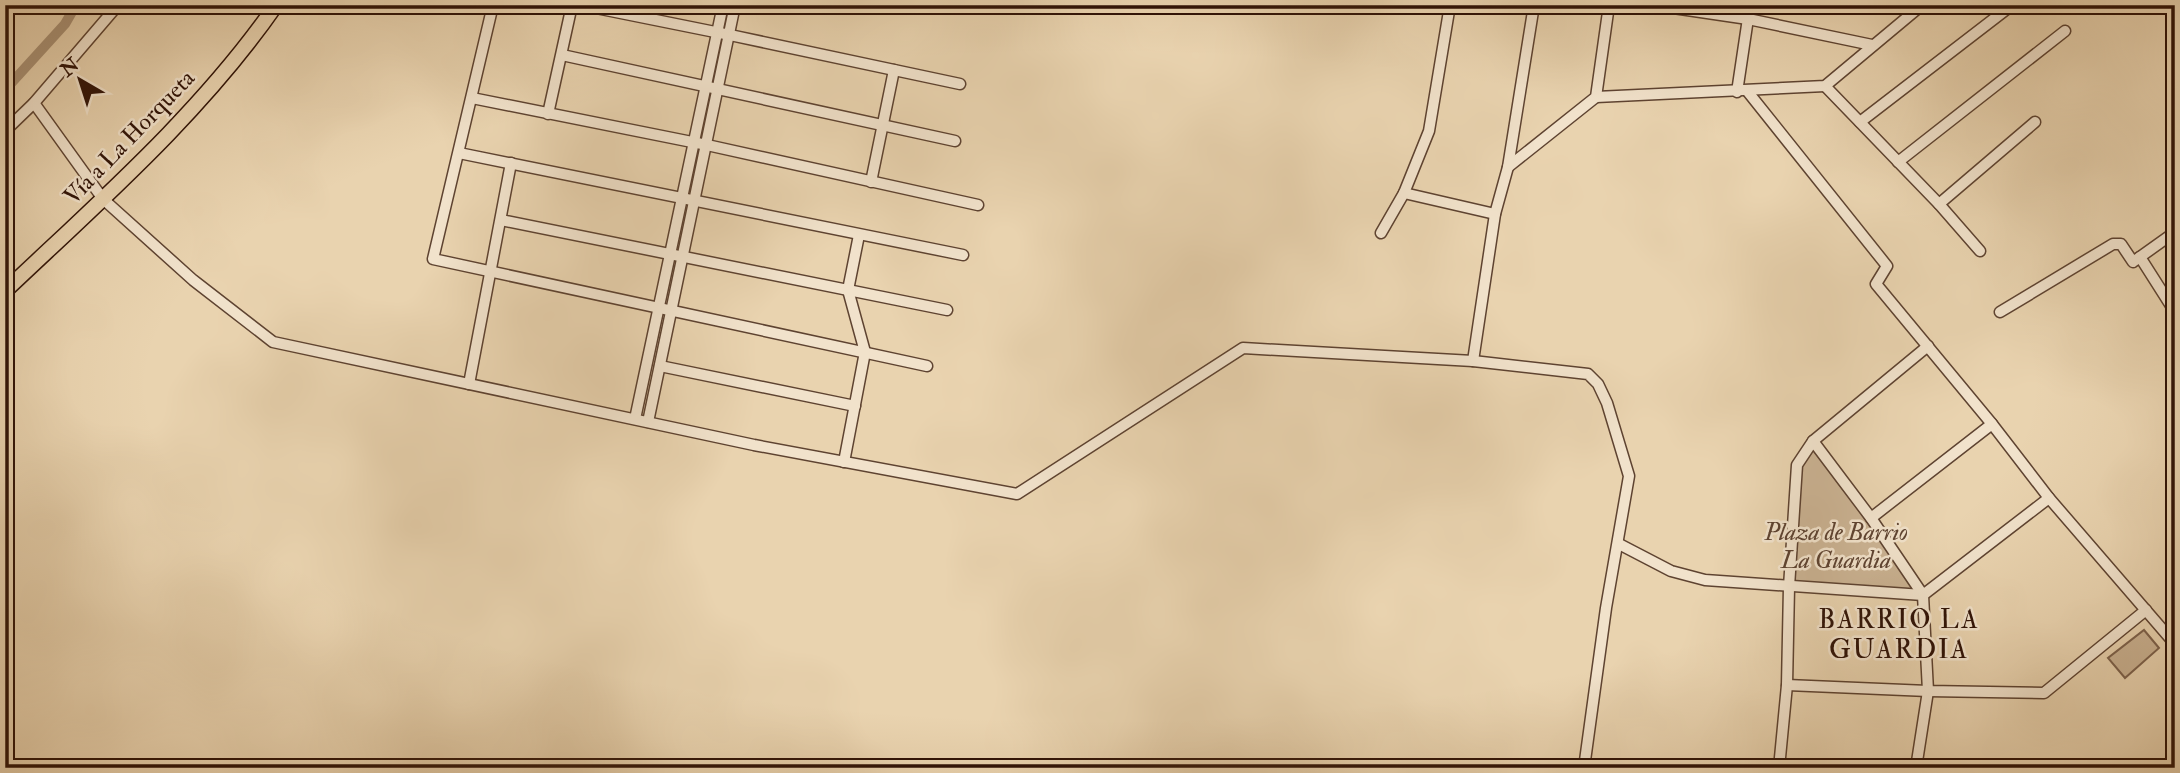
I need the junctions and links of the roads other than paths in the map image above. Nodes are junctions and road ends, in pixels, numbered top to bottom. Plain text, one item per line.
1 (118, 5) edge
2 (276, 5) edge
3 (493, 5) edge
4 (572, 5) edge
5 (580, 5) edge
6 (723, 5) edge
7 (735, 5) edge
8 (1450, 5) edge
9 (1534, 5) edge
10 (1609, 5) edge
11 (1653, 5) edge
12 (1750, 5) edge
13 (1922, 5) edge
14 (2012, 5) edge
15 (1748, 19) junction
16 (2065, 31) dead end
17 (716, 32) junction
18 (730, 34) junction
19 (1872, 45) junction
20 (562, 55) junction
21 (894, 70) junction
22 (960, 84) dead end
23 (705, 86) junction
24 (1825, 86) junction
25 (719, 89) junction
26 (1742, 92) junction
27 (1596, 97) junction
28 (472, 98) junction
29 (34, 103) junction
30 (548, 114) junction
31 (1860, 122) junction
32 (2035, 122) dead end
33 (884, 125) junction
34 (5, 131) edge
35 (955, 141) dead end
36 (693, 143) junction
37 (707, 145) junction
38 (459, 153) junction
39 (1898, 162) junction
40 (511, 163) junction
41 (1508, 167) junction
42 (871, 181) junction
43 (1404, 193) junction
44 (682, 197) junction
45 (103, 199) junction
46 (695, 200) junction
47 (1940, 204) junction
48 (978, 205) dead end
49 (1495, 214) junction
50 (500, 220) junction
51 (2175, 232) edge
52 (1381, 233) dead end
53 (859, 234) junction
54 (1980, 251) dead end
55 (670, 254) junction
56 (963, 255) dead end
57 (684, 256) junction
58 (2140, 257) junction
59 (489, 272) junction
60 (848, 290) junction
61 (5, 291) edge
62 (658, 308) junction
63 (947, 310) dead end
64 (672, 311) junction
65 (2000, 312) dead end
66 (2175, 312) edge
67 (1928, 346) junction
68 (865, 352) junction
69 (1473, 361) junction
70 (660, 366) junction
71 (927, 366) dead end
72 (469, 384) junction
73 (855, 406) junction
74 (635, 419) junction
75 (649, 422) junction
76 (1992, 424) junction
77 (1813, 441) junction
78 (844, 461) junction
79 (2049, 498) junction
80 (1871, 518) junction
81 (1619, 544) junction
82 (1789, 587) junction
83 (1923, 595) junction
84 (2146, 610) junction
85 (2175, 644) edge
86 (1787, 685) junction
87 (1928, 691) junction
88 (1584, 768) edge
89 (1779, 768) edge
90 (1916, 768) edge

1 - 29 street
2 - 45 main road, Vía a La Horqueta
3 - 28 street
4 - 20 street
5 - 17 street
6 - 17 street
7 - 18 street
8 - 43 street
9 - 41 street
10 - 27 street
11 - 15 street
12 - 15 street
13 - 19 street
14 - 31 street
15 - 19 street
15 - 26 street
16 - 39 street
17 - 18 street
17 - 23 street
18 - 21 street
18 - 25 street
19 - 24 street
20 - 23 street
20 - 30 street
21 - 22 street
21 - 33 street
23 - 25 street
23 - 36 street
24 - 26 street
24 - 31 street
25 - 33 street
25 - 37 street
26 - 27 street
26 - 67 street
27 - 41 street
28 - 30 street
28 - 38 street
29 - 34 street
29 - 45 street
30 - 36 street
31 - 39 street
32 - 47 street
33 - 35 street
33 - 42 street
36 - 37 street
36 - 44 street
37 - 42 street
37 - 46 street
38 - 40 street
38 - 59 street
39 - 47 street
40 - 44 street
40 - 50 street
41 - 49 street
42 - 48 street
43 - 49 street
43 - 52 street
44 - 46 street
44 - 55 street
45 - 61 main road, Vía a La Horqueta
45 - 72 street
46 - 53 street
46 - 57 street
47 - 54 street
49 - 69 street
50 - 55 street
50 - 59 street
51 - 58 street
53 - 56 street
53 - 60 street
55 - 57 street
55 - 62 street
57 - 60 street
57 - 64 street
58 - 65 street
58 - 66 street
59 - 62 street
59 - 72 street
60 - 63 street
60 - 68 street
62 - 64 street
62 - 74 street
64 - 68 street
64 - 70 street
67 - 76 street
67 - 77 street
68 - 71 street
68 - 73 street
69 - 78 street
69 - 81 street
70 - 73 street
70 - 75 street
72 - 74 street
73 - 78 street
74 - 75 street
75 - 78 street
76 - 79 street
76 - 80 street
77 - 80 street
77 - 82 street
79 - 83 street
79 - 84 street
80 - 83 street
81 - 82 street
81 - 88 street
82 - 83 street
82 - 86 street
83 - 87 street
84 - 85 street
84 - 87 street
86 - 87 street
86 - 89 street
87 - 90 street

